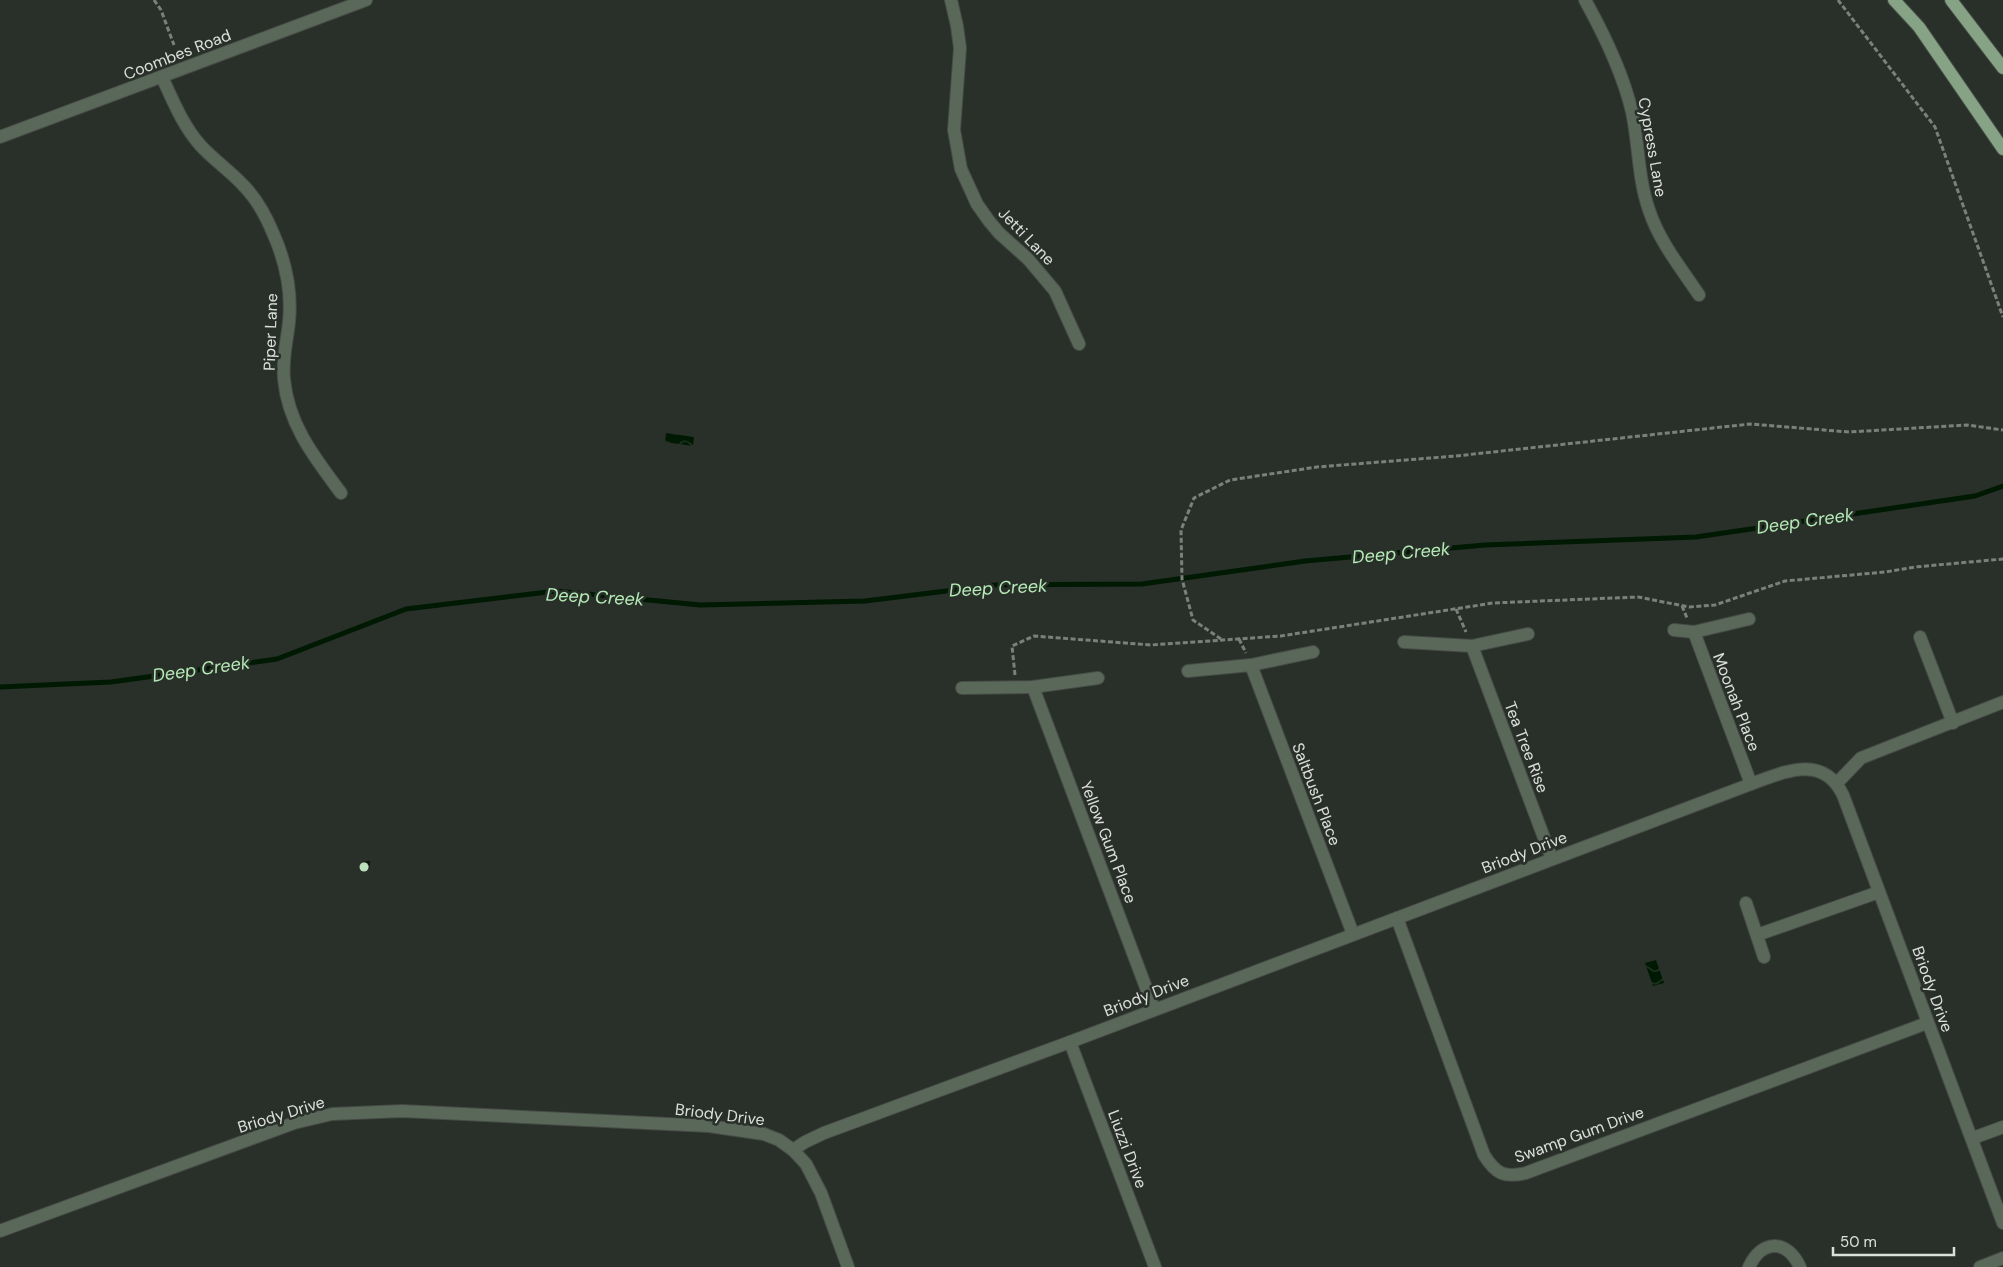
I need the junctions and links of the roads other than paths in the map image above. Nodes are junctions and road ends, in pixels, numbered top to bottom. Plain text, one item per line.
1 (366, 0) edge
2 (951, 0) edge
3 (1585, 0) edge
4 (1894, 0) edge
5 (1951, 0) edge
6 (2003, 68) edge
7 (162, 76) junction
8 (0, 137) edge
9 (2003, 149) edge
10 (1699, 295) dead end
11 (1079, 344) dead end
12 (341, 493) dead end
13 (1749, 619) dead end
14 (1674, 630) dead end
15 (1694, 632) junction
16 (1528, 634) dead end
17 (1920, 637) dead end
18 (1404, 642) dead end
19 (1472, 646) junction
20 (1313, 652) dead end
21 (1251, 665) junction
22 (1188, 671) dead end
23 (1098, 678) dead end
24 (1033, 687) junction
25 (962, 688) dead end
26 (2003, 702) edge
27 (1953, 723) junction
28 (1837, 783) junction
29 (1750, 784) junction
30 (1552, 859) junction
31 (1879, 892) junction
32 (1746, 903) dead end
33 (1398, 918) junction
34 (1353, 934) junction
35 (1757, 935) junction
36 (1764, 956) dead end
37 (1154, 1009) junction
38 (1927, 1023) junction
39 (1070, 1042) junction
40 (2003, 1127) edge
41 (1973, 1138) junction
42 (793, 1150) junction
43 (2003, 1223) edge
44 (0, 1231) edge
45 (2003, 1258) edge
46 (848, 1267) edge
47 (1155, 1267) edge
48 (1750, 1267) edge
49 (1800, 1267) edge
50 (1980, 1267) edge

1 - 7 street, Coombes Road
2 - 11 street, Jetti Lane
3 - 10 street, Cypress Lane
4 - 9 main road
5 - 6 main road
7 - 8 street, Coombes Road
7 - 12 street, Piper Lane
13 - 15 street
14 - 15 street
15 - 29 street, Moonah Place
16 - 19 street
17 - 27 street
18 - 19 street
19 - 30 street, Tea Tree Rise
20 - 21 street
21 - 22 street
21 - 34 street, Saltbush Place
23 - 24 street
24 - 25 street
24 - 37 street, Yellow Gum Place
26 - 27 street
27 - 28 street
28 - 29 street, Briody Drive
28 - 31 street, Briody Drive
29 - 30 street, Briody Drive
30 - 33 street, Briody Drive
31 - 35 street
31 - 38 street, Briody Drive
32 - 35 street
33 - 34 street, Briody Drive
33 - 38 street, Swamp Gum Drive
34 - 37 street, Briody Drive
35 - 36 street
37 - 39 street, Briody Drive
38 - 41 street, Briody Drive
39 - 42 street, Briody Drive
39 - 47 street, Liuzzi Drive
40 - 41 street
41 - 43 street, Briody Drive
42 - 44 street, Briody Drive
42 - 46 street
45 - 50 street
48 - 49 street

